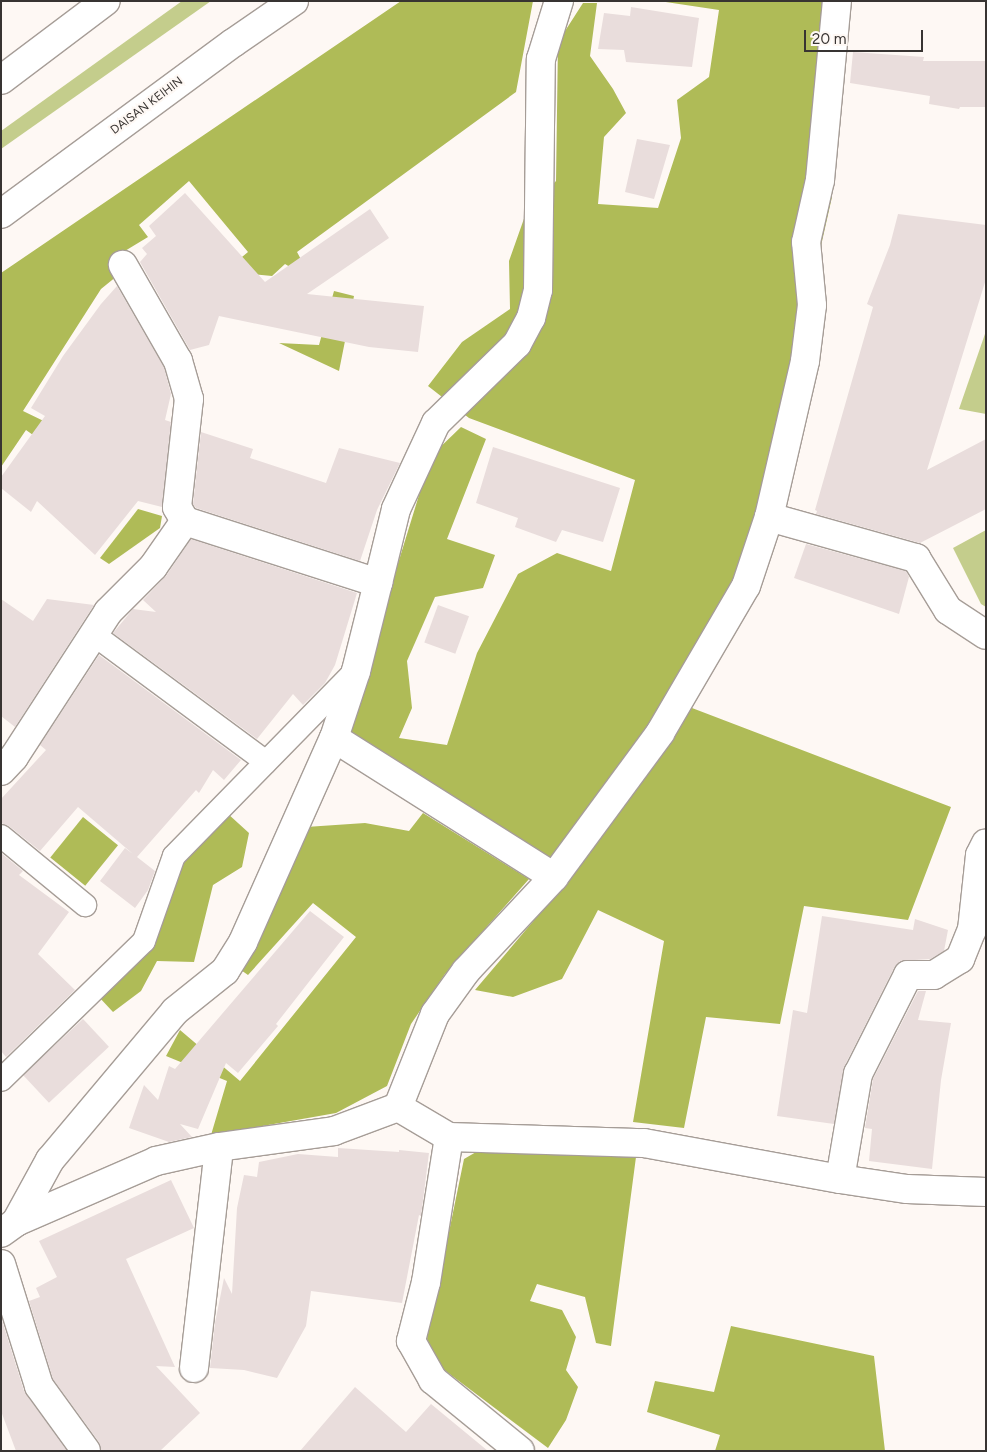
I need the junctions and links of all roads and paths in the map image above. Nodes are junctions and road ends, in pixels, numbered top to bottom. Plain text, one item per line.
1 (97, 1) edge
2 (106, 1) edge
3 (294, 1) edge
4 (559, 1) edge
5 (837, 1) edge
6 (1, 59) edge
7 (1, 80) edge
8 (1, 214) edge
9 (123, 265) dead end
10 (769, 517) junction
11 (185, 521) junction
12 (378, 583) junction
13 (93, 634) junction
14 (986, 635) edge
15 (356, 671) junction
16 (334, 738) junction
17 (5, 758) edge
18 (266, 762) junction
19 (1, 836) edge
20 (986, 843) edge
21 (554, 877) junction
22 (85, 905) dead end
23 (1, 1080) edge
24 (398, 1107) junction
25 (449, 1137) junction
26 (219, 1147) junction
27 (840, 1179) junction
28 (986, 1192) edge
29 (8, 1227) edge
30 (1, 1264) edge
31 (194, 1368) dead end
32 (86, 1451) edge
33 (520, 1451) edge

1 - 6 main road
2 - 7 main road
3 - 8 main road, DAISAN KEIHIN
4 - 12 main road
5 - 10 main road
9 - 11 main road
10 - 14 main road
10 - 21 main road
11 - 12 main road
11 - 13 main road
12 - 15 main road
13 - 17 main road
13 - 18 lane
15 - 16 main road
15 - 18 lane
16 - 21 main road
16 - 29 main road
18 - 23 lane
19 - 22 lane
20 - 27 main road
21 - 24 main road
24 - 25 main road
24 - 26 main road
25 - 27 main road
25 - 33 main road
26 - 29 main road
26 - 31 main road
27 - 28 main road
30 - 32 main road

